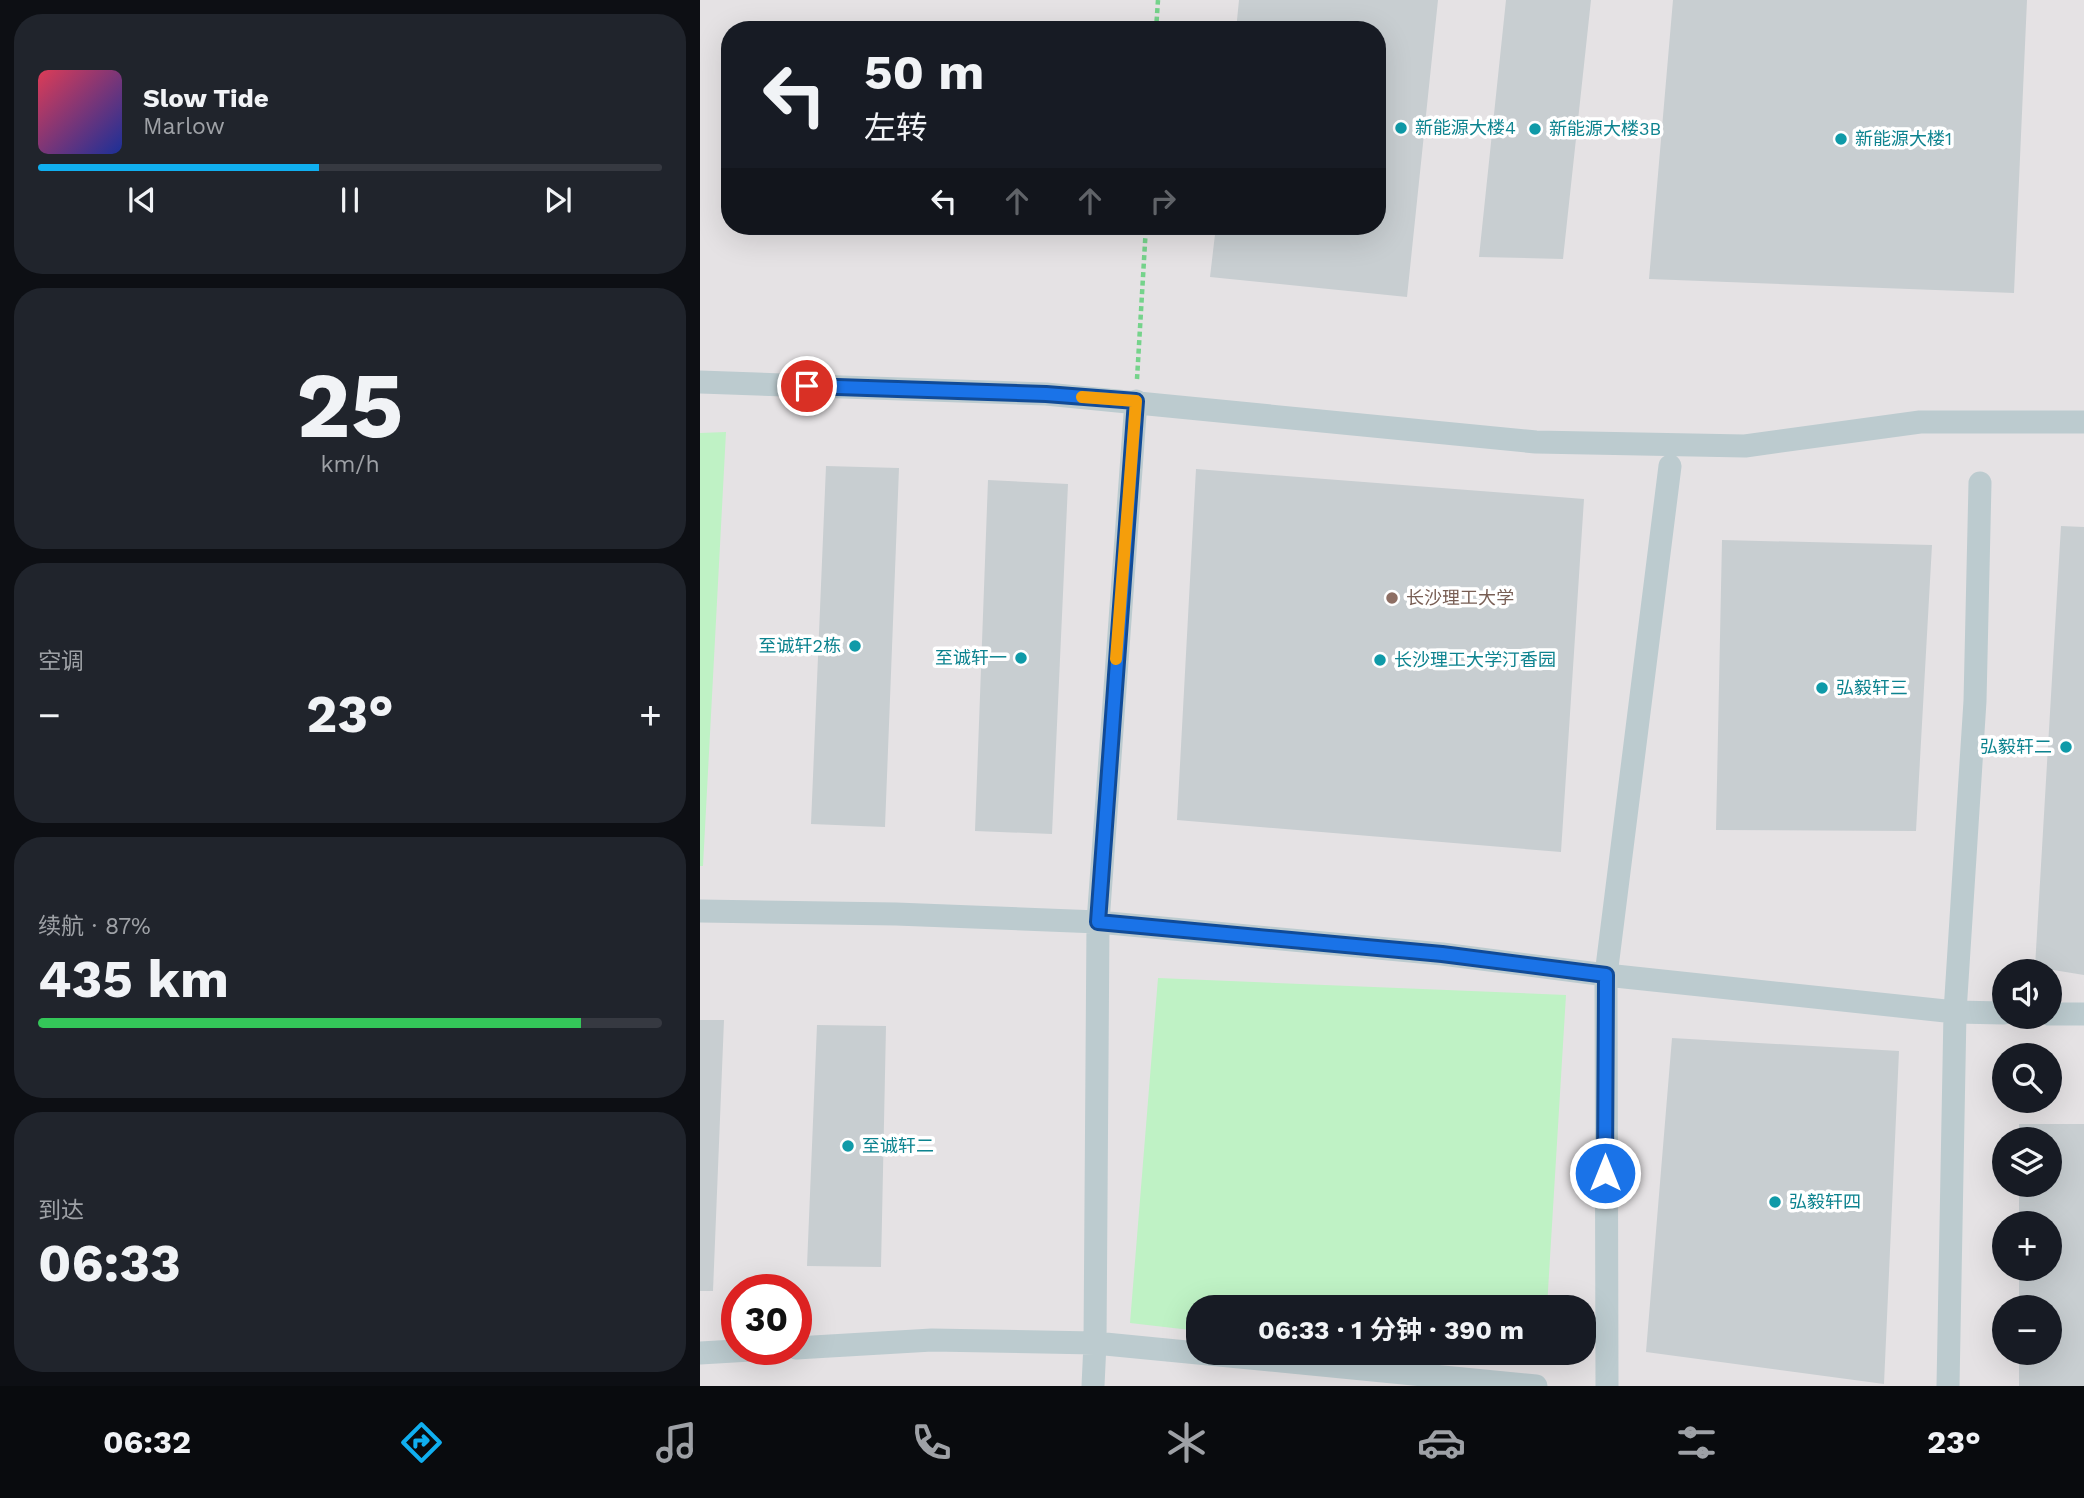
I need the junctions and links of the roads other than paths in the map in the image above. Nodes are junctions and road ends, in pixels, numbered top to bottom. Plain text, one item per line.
1 (700, 382) edge
2 (1136, 401) junction
3 (2084, 422) edge
4 (1670, 466) dead end
5 (1980, 483) dead end
6 (700, 911) edge
7 (1098, 922) junction
8 (1606, 975) junction
9 (1955, 1012) junction
10 (1992, 1013) edge
11 (2062, 1014) edge
12 (2084, 1014) edge
13 (1095, 1343) junction
14 (812, 1347) edge
15 (721, 1352) edge
16 (700, 1353) edge
17 (1093, 1386) edge
18 (1536, 1386) edge
19 (1606, 1386) edge
20 (1948, 1386) edge

1 - 2 street
2 - 3 street
2 - 7 street
4 - 8 street
5 - 9 street
6 - 7 street
7 - 8 street
7 - 13 street
8 - 9 street
8 - 19 street
9 - 10 street
9 - 20 street
11 - 12 street
13 - 14 street
13 - 17 street
13 - 18 street
15 - 16 street

